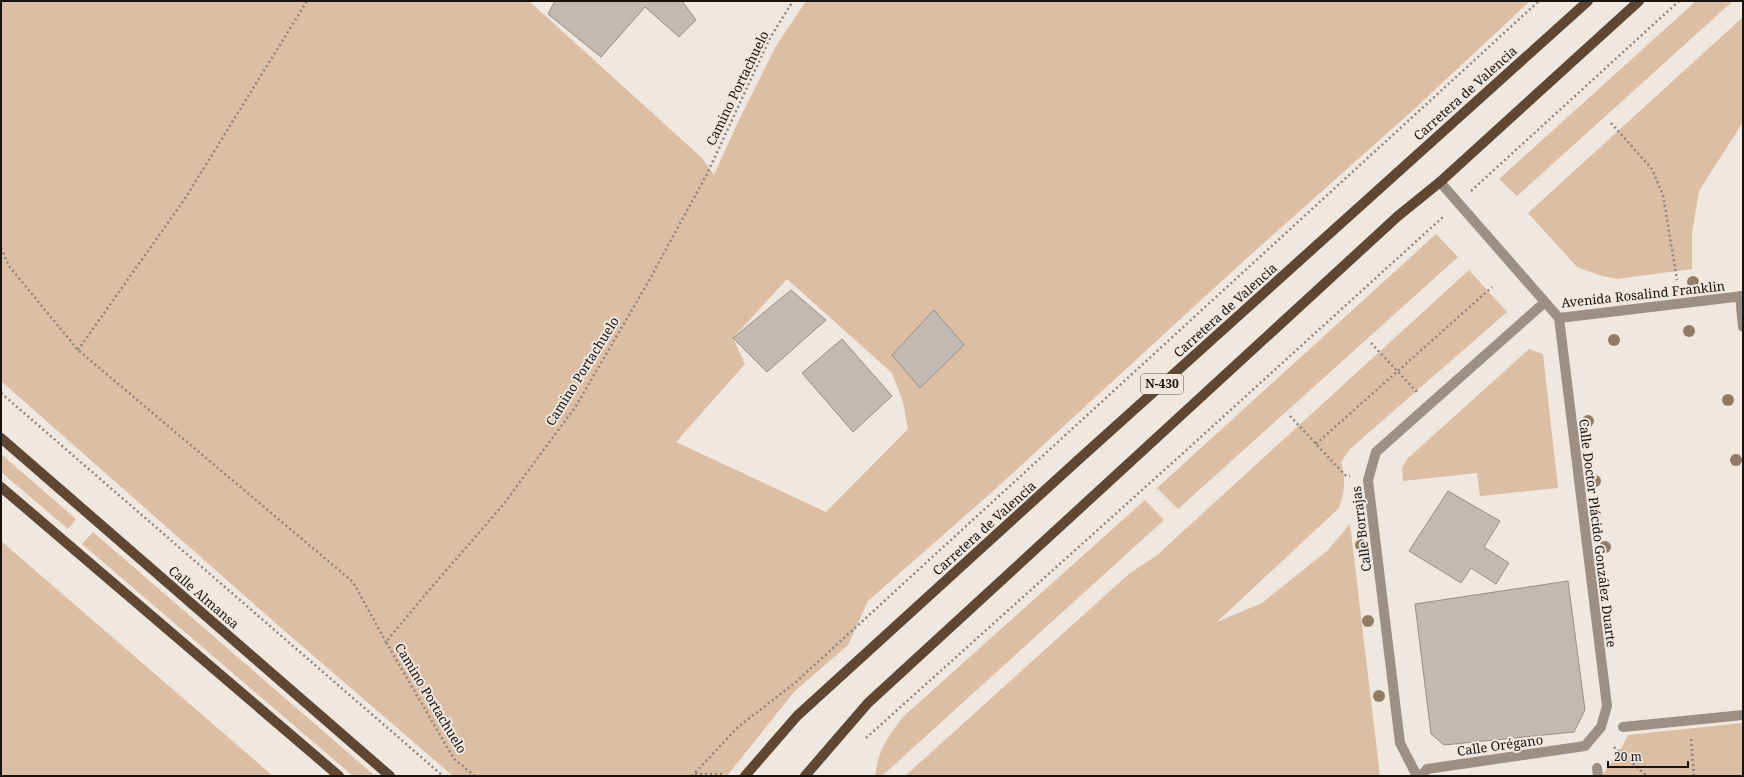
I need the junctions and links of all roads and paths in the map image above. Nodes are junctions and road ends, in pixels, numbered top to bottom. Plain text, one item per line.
1 (307, 1) edge
2 (793, 1) edge
3 (1539, 1) edge
4 (1588, 1) edge
5 (1639, 1) edge
6 (1679, 1) edge
7 (1611, 123) dead end
8 (1440, 182) junction
9 (1458, 202) junction
10 (1, 248) edge
11 (1676, 280) dead end
12 (1492, 287) dead end
13 (1741, 296) edge
14 (1545, 302) junction
15 (1559, 318) junction
16 (1743, 327) edge
17 (1371, 343) dead end
18 (78, 350) junction
19 (1398, 371) junction
20 (1, 393) edge
21 (1430, 405) junction
22 (1290, 416) dead end
23 (1, 438) edge
24 (1316, 444) junction
25 (1368, 480) junction
26 (1, 487) edge
27 (386, 642) junction
28 (1743, 715) edge
29 (1690, 720) junction
30 (1623, 726) dead end
31 (860, 743) dead end
32 (1585, 746) joint
33 (1614, 747) dead end
34 (722, 774) dead end
35 (693, 775) edge
36 (339, 776) edge
37 (390, 776) edge
38 (443, 776) edge
39 (475, 776) edge
40 (745, 776) edge
41 (805, 776) edge
42 (1417, 776) edge
43 (1421, 776) edge
44 (1647, 776) edge
45 (1694, 776) edge

1 - 18 path
2 - 27 path, Camino Portachuelo
3 - 35 path
4 - 40 main road, Carretera de Valencia / N-430
5 - 8 main road, N-430
6 - 9 path
7 - 11 path
8 - 9 street, Avenida Rosalind Franklin
8 - 41 main road, N-430
9 - 14 street, Avenida Rosalind Franklin
9 - 31 path
10 - 18 path
12 - 19 path
13 - 15 street, Avenida Rosalind Franklin
13 - 16 street
14 - 15 street, Avenida Rosalind Franklin
14 - 21 street, Calle Borrajas
15 - 32 street, Calle Doctor Plácido González Duarte
17 - 19 path
18 - 27 path
19 - 21 path
19 - 24 path
20 - 38 path
21 - 25 street, Calle Borrajas
22 - 24 path
23 - 37 main road, Calle Almansa
24 - 25 path
25 - 42 street, Calle Borrajas
26 - 36 main road
27 - 39 path, Camino Portachuelo
28 - 29 street
29 - 30 street
29 - 45 path
32 - 43 street, Calle Orégano
33 - 44 path
34 - 35 path

